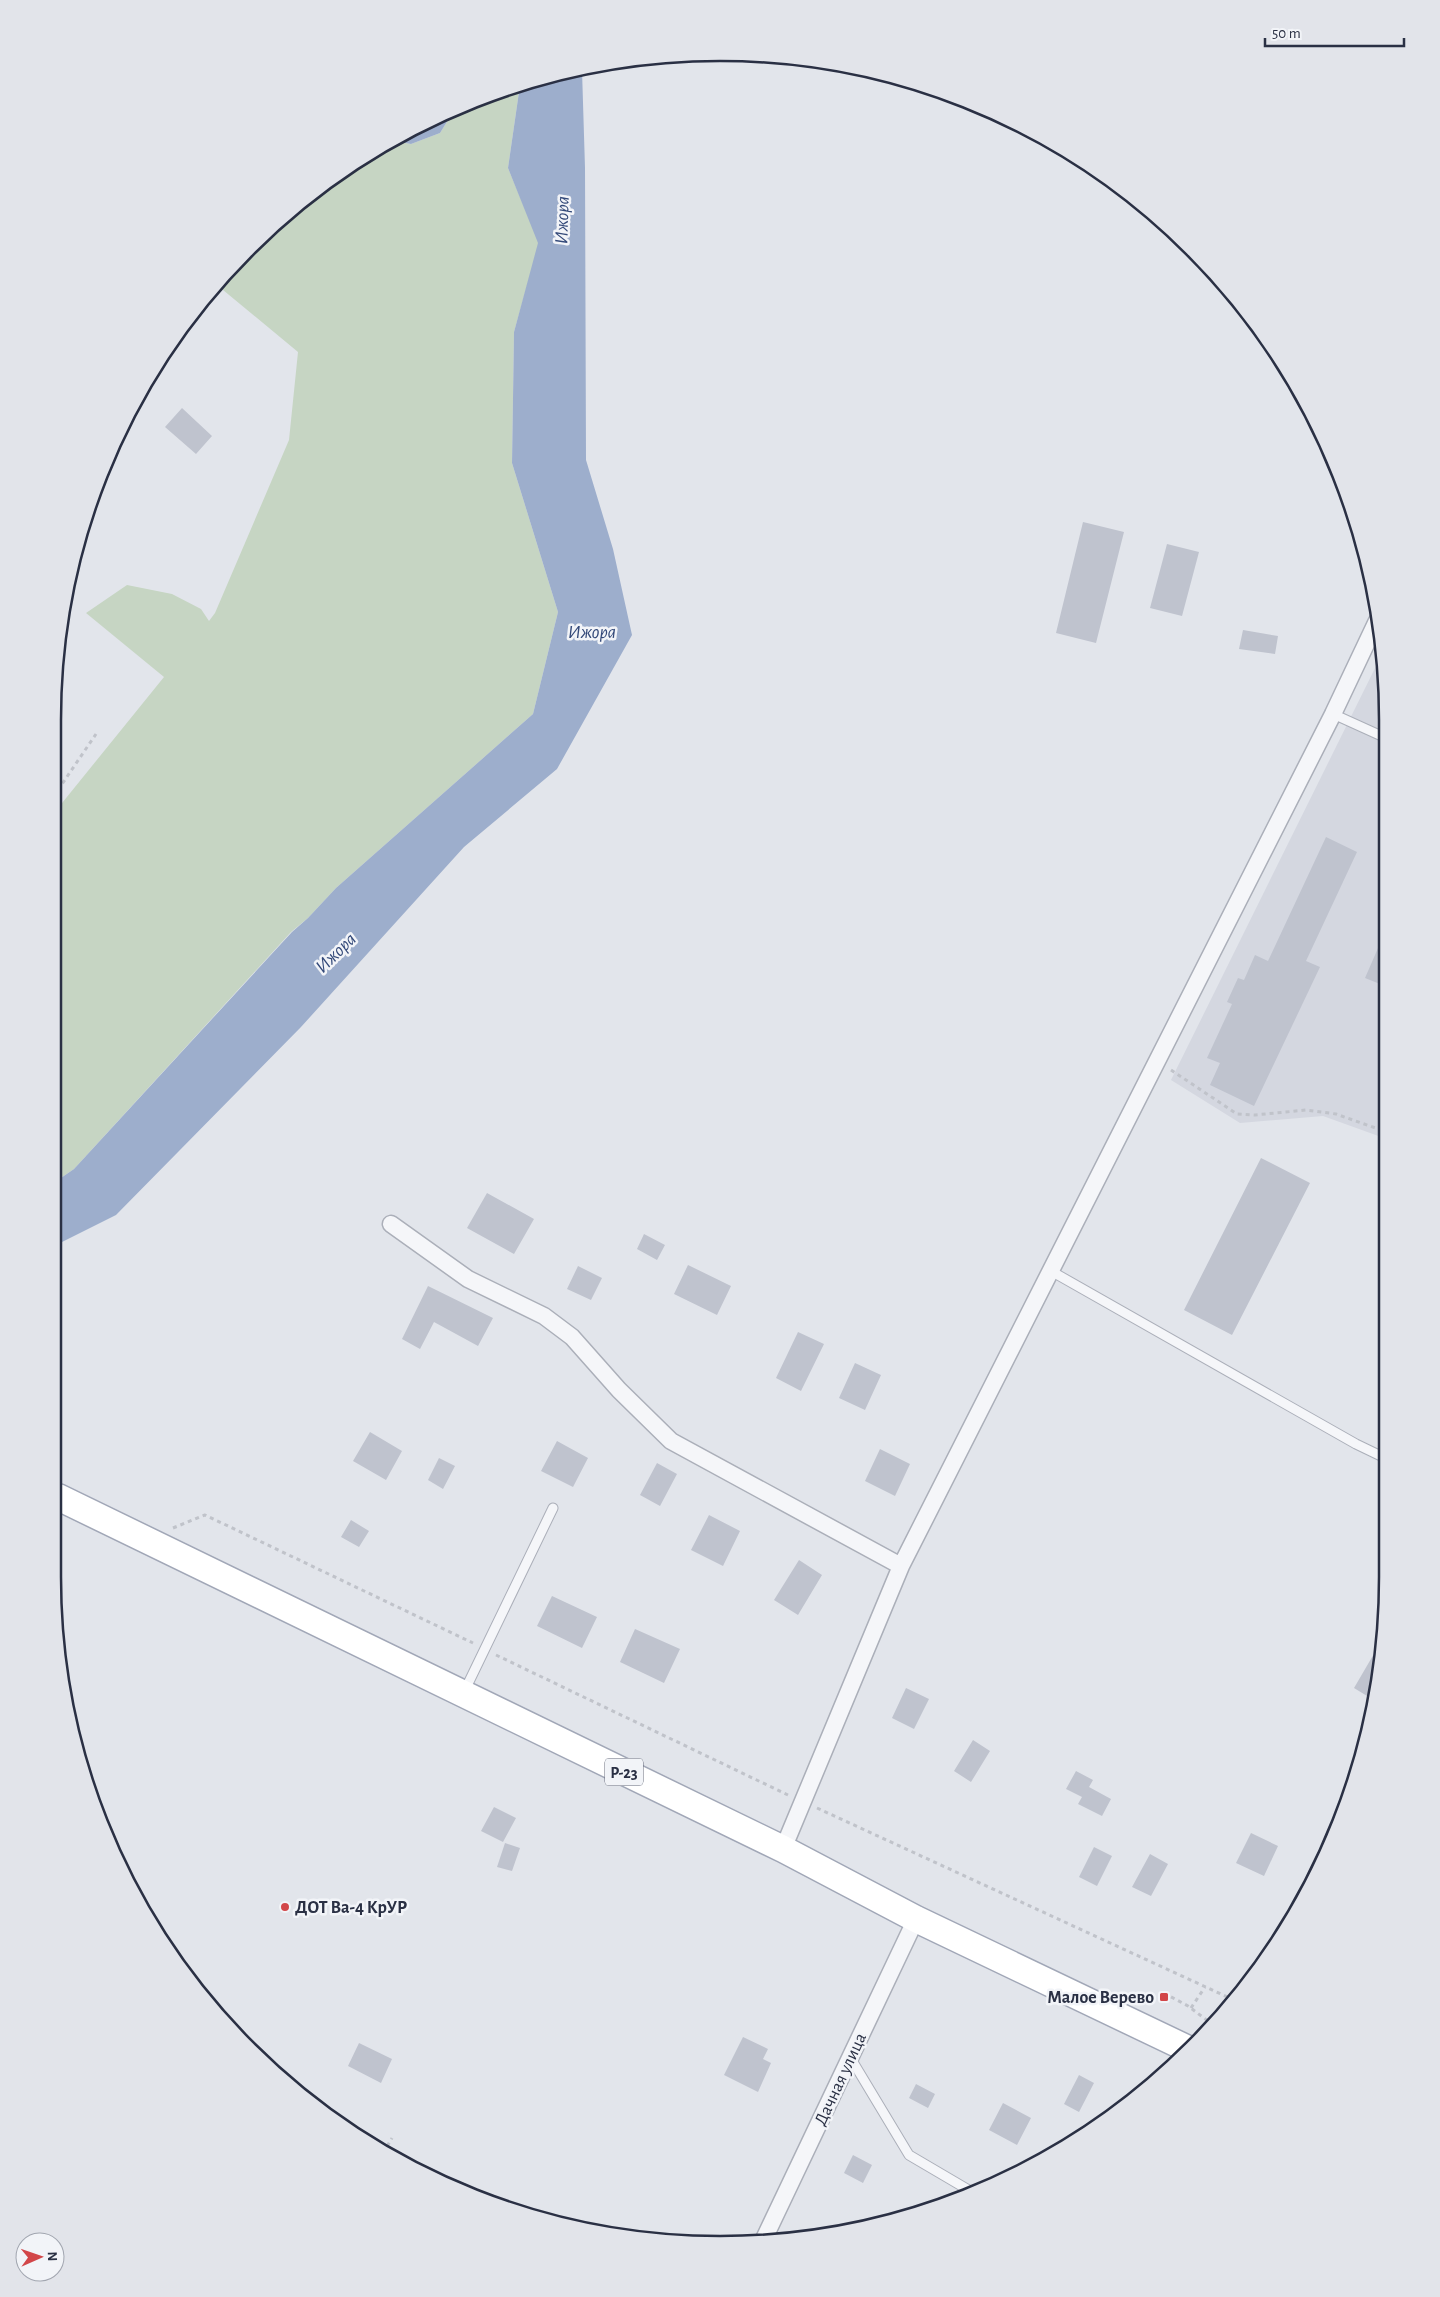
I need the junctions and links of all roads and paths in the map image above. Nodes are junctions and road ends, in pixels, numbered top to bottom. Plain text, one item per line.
1 (1372, 631) edge
2 (1333, 714) junction
3 (96, 734) dead end
4 (1379, 735) edge
5 (61, 786) edge
6 (1157, 1061) junction
7 (1379, 1129) edge
8 (390, 1224) dead end
9 (1051, 1270) junction
10 (1379, 1455) edge
11 (61, 1497) edge
12 (553, 1508) dead end
13 (901, 1566) junction
14 (463, 1694) junction
15 (801, 1801) junction
16 (783, 1849) junction
17 (916, 1918) junction
18 (1205, 1987) junction
19 (1164, 1992) dead end
20 (1227, 1997) edge
21 (1191, 2008) junction
22 (1207, 2020) edge
23 (1182, 2046) edge
24 (850, 2057) junction
25 (392, 2138) dead end
26 (388, 2145) edge
27 (966, 2188) edge
28 (767, 2234) edge

1 - 2 street
2 - 4 lane
2 - 6 street
3 - 5 path
6 - 7 path
6 - 9 street
8 - 13 street
9 - 10 lane
9 - 13 street
11 - 14 main road, Р-23
12 - 14 lane
13 - 15 street
14 - 16 main road, Р-23
15 - 16 street
15 - 18 path
16 - 17 main road, Р-23
17 - 23 main road, Р-23
17 - 24 street, Дачная улица
18 - 20 path
18 - 21 path
19 - 21 path
21 - 22 path
24 - 27 lane
24 - 28 street, Дачная улица
25 - 26 path

